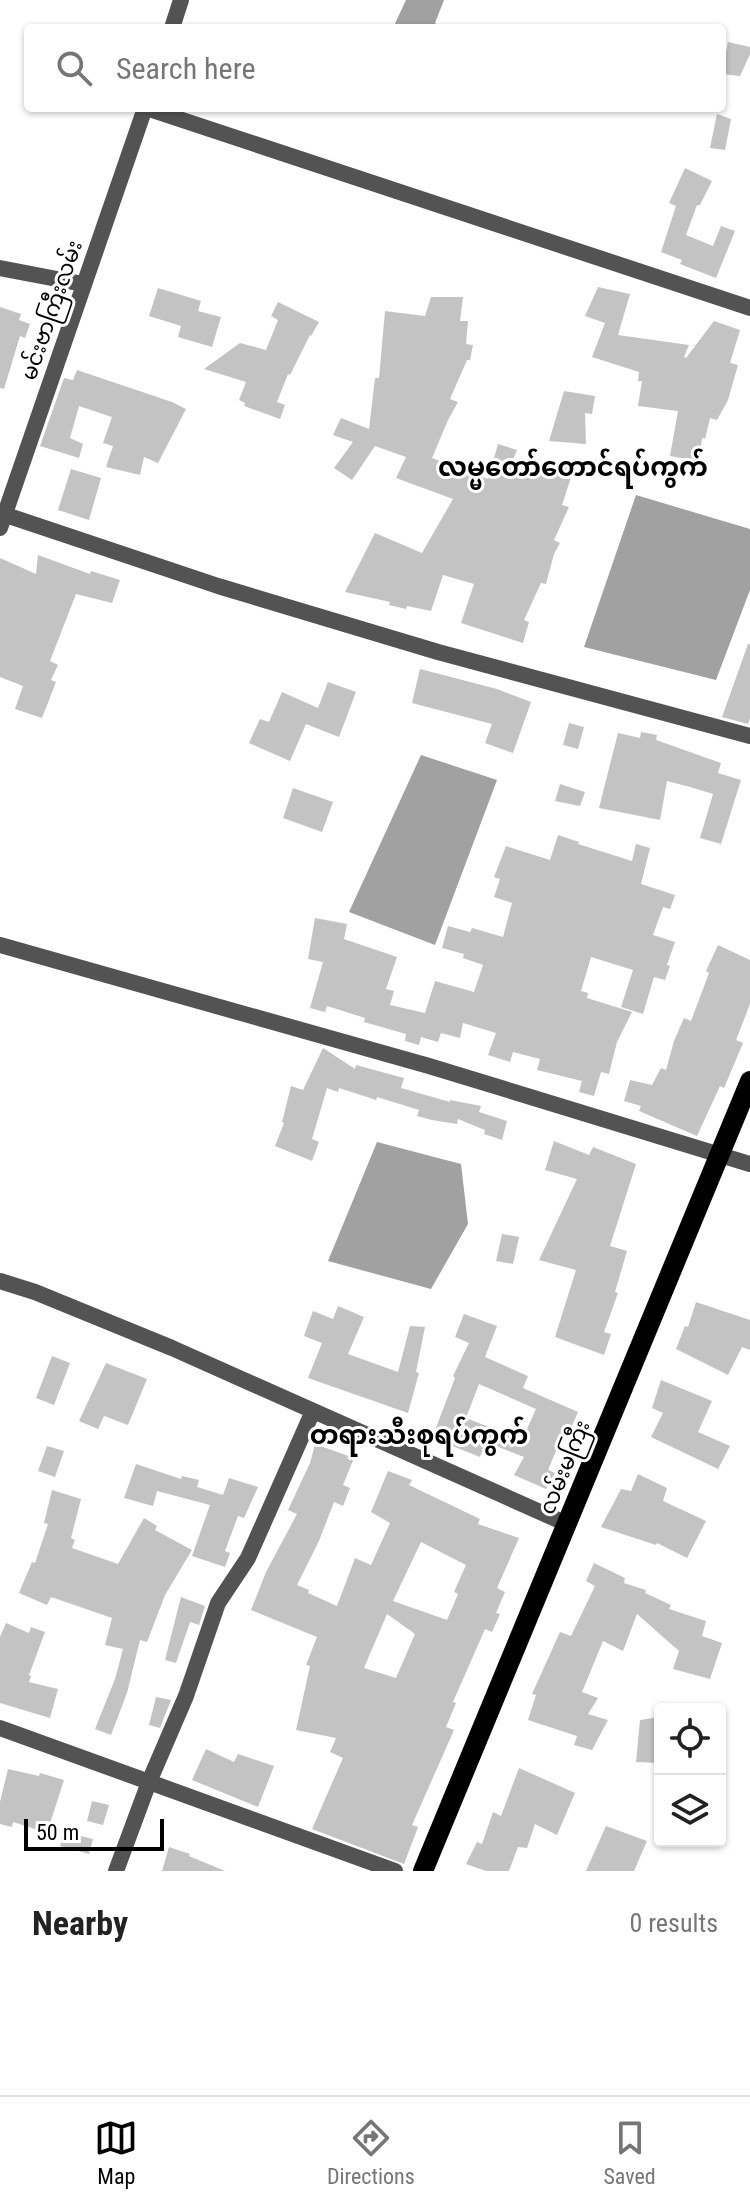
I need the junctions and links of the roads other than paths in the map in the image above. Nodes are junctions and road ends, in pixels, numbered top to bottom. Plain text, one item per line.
1 (181, 0) edge
2 (173, 24) edge
3 (144, 112) edge
4 (157, 112) edge
5 (0, 268) edge
6 (83, 284) junction
7 (750, 308) edge
8 (2, 518) edge
9 (750, 736) edge
10 (0, 945) edge
11 (750, 1081) edge
12 (720, 1154) junction
13 (750, 1164) edge
14 (0, 1281) edge
15 (313, 1411) junction
16 (567, 1524) junction
17 (0, 1728) edge
18 (149, 1782) junction
19 (116, 1871) edge
20 (395, 1871) edge
21 (423, 1871) edge

1 - 2 street
3 - 6 street, မင်းဗာကြီးလမ်း
4 - 7 street
5 - 6 street
6 - 8 street, မင်းဗာကြီးလမ်း
8 - 9 street
10 - 12 street
11 - 12 main road, လမ်းမကြီး
12 - 13 street
12 - 16 main road, လမ်းမကြီး
14 - 15 street
15 - 16 street
15 - 18 street
16 - 21 main road, လမ်းမကြီး
17 - 18 street
18 - 19 street
18 - 20 street

